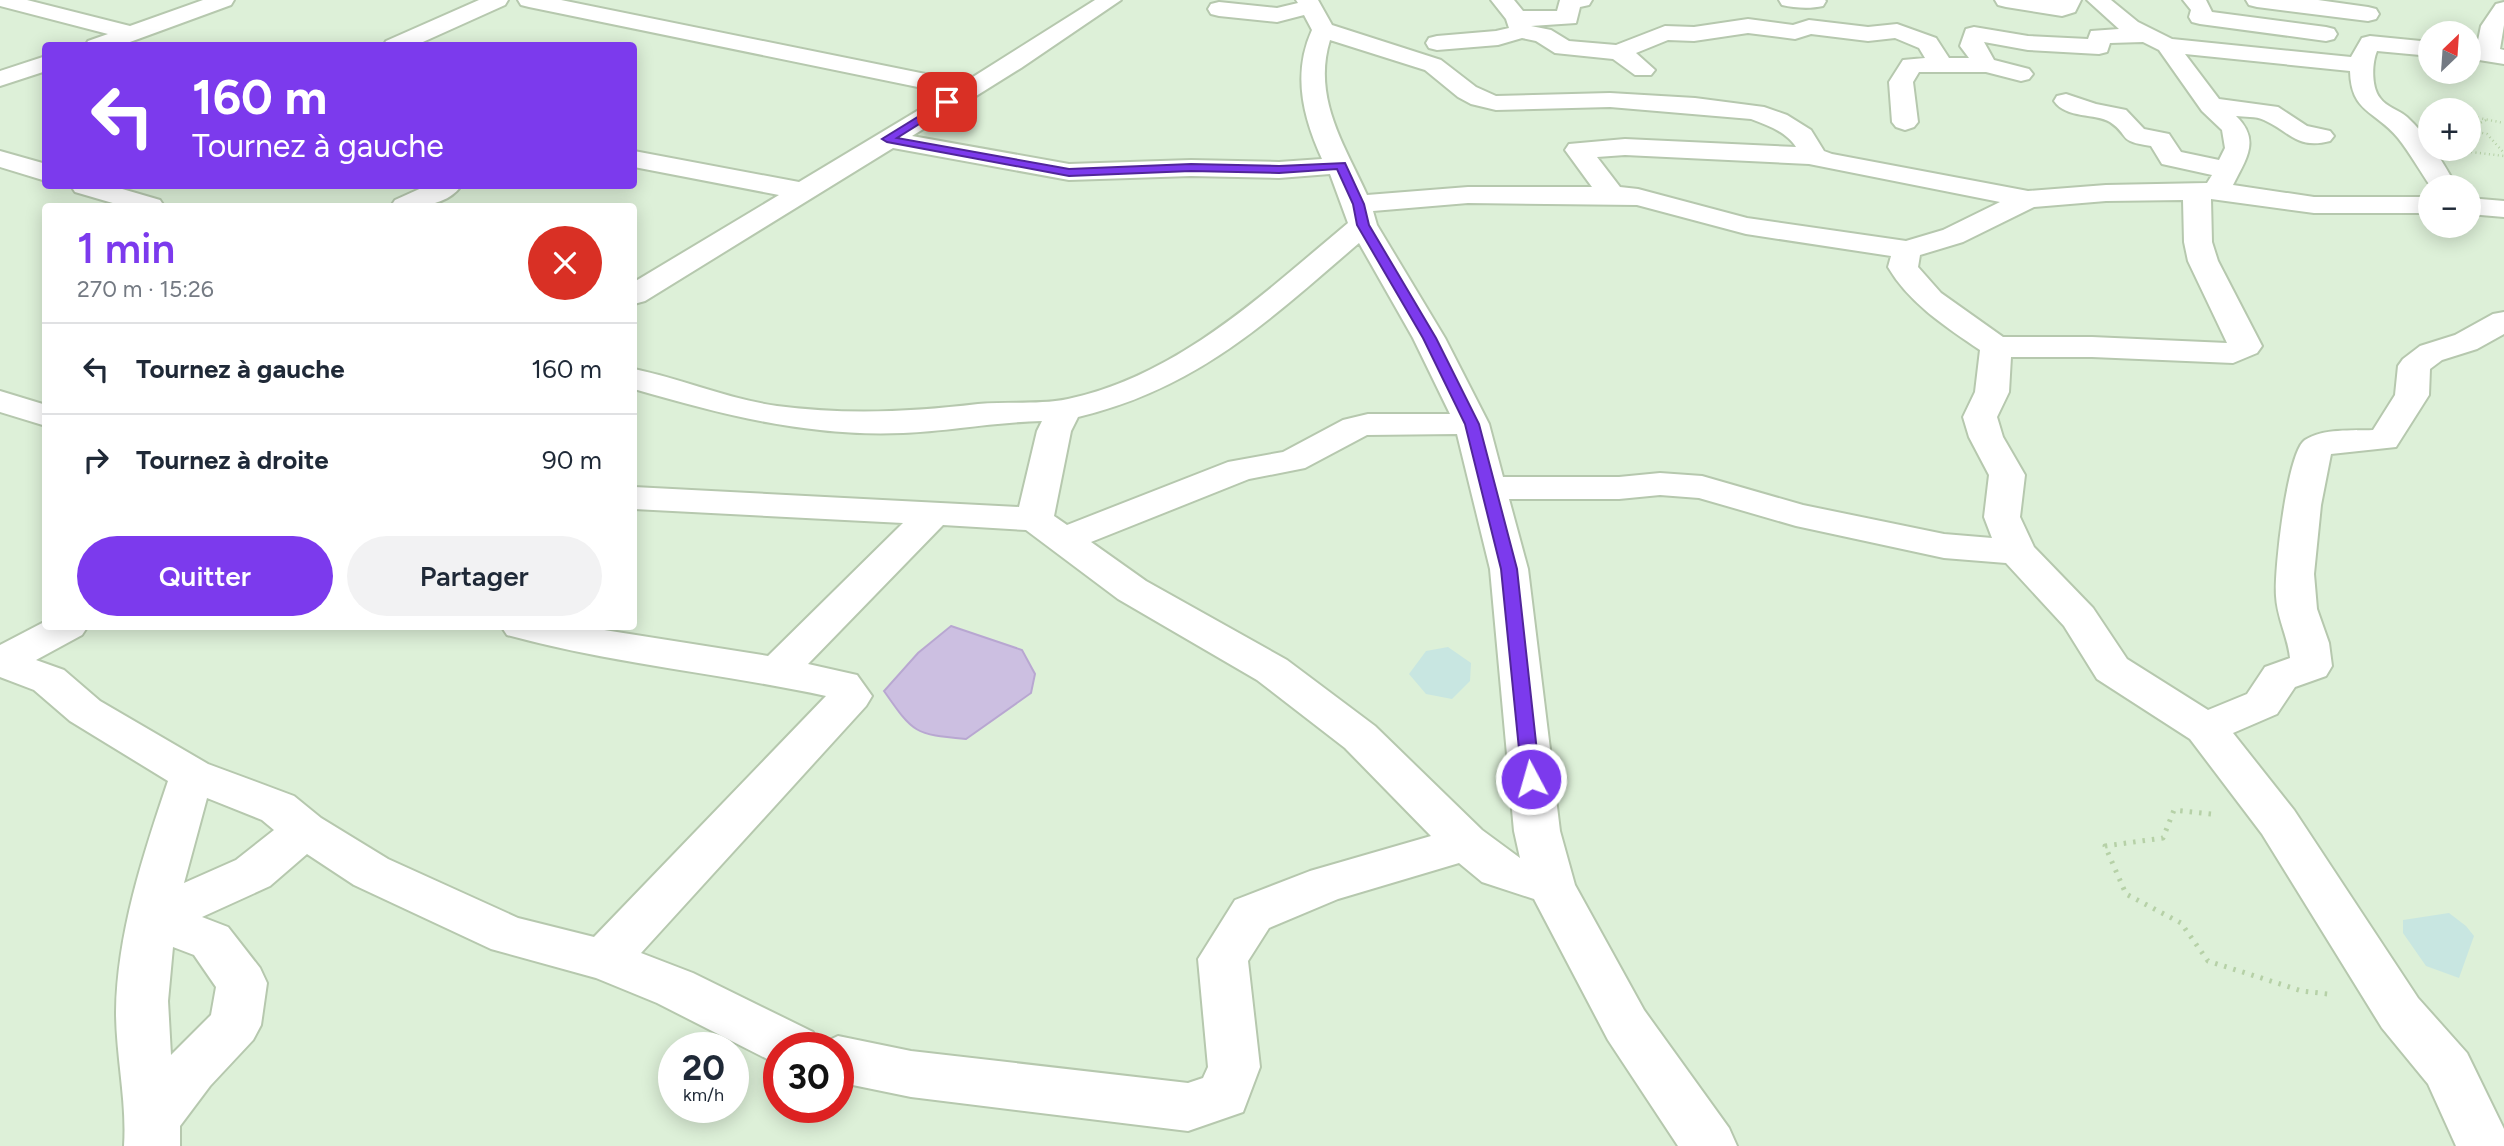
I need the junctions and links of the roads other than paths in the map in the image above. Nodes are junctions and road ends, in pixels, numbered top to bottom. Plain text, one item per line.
1 (1, 0) edge
2 (223, 0) edge
3 (497, 0) edge
4 (529, 0) edge
5 (1066, 0) edge
6 (1231, 0) edge
7 (1502, 0) edge
8 (1581, 0) edge
9 (1790, 0) edge
10 (2007, 0) edge
11 (2070, 0) edge
12 (2098, 0) edge
13 (2194, 0) edge
14 (2257, 0) edge
15 (1816, 1) edge
16 (1105, 3) edge
17 (2368, 7) edge
18 (2504, 9) edge
19 (1313, 12) edge
20 (1519, 24) junction
21 (1815, 28) junction
22 (131, 33) junction
23 (2326, 34) dead end
24 (2157, 40) junction
25 (107, 42) edge
26 (403, 42) edge
27 (1437, 43) dead end
28 (2418, 50) edge
29 (1619, 52) junction
30 (2365, 54) junction
31 (2487, 55) edge
32 (42, 64) edge
33 (1942, 65) junction
34 (1986, 65) junction
35 (1643, 70) dead end
36 (2021, 74) dead end
37 (0, 79) edge
38 (967, 89) junction
39 (2066, 101) dead end
40 (2211, 106) junction
41 (1905, 122) dead end
42 (2321, 136) dead end
43 (887, 139) junction
44 (1814, 156) junction
45 (0, 159) edge
46 (637, 160) edge
47 (1341, 165) junction
48 (42, 172) edge
49 (2435, 175) edge
50 (2214, 184) junction
51 (95, 189) edge
52 (441, 189) edge
53 (803, 191) junction
54 (1612, 195) junction
55 (2028, 199) junction
56 (140, 203) edge
57 (411, 203) edge
58 (2418, 205) edge
59 (2481, 207) edge
60 (2504, 209) edge
61 (1361, 214) junction
62 (1907, 250) junction
63 (637, 293) edge
64 (2504, 321) edge
65 (2466, 342) junction
66 (1996, 347) junction
67 (2504, 356) edge
68 (637, 380) edge
69 (1064, 410) junction
70 (1472, 424) junction
71 (1489, 488) junction
72 (637, 498) edge
73 (932, 515) junction
74 (1048, 529) junction
75 (2017, 552) junction
76 (60, 630) edge
77 (538, 630) edge
78 (0, 662) edge
79 (777, 671) junction
80 (2205, 728) junction
81 (192, 775) junction
82 (305, 830) junction
83 (1466, 842) junction
84 (1550, 886) junction
85 (153, 918) junction
86 (604, 960) junction
87 (763, 1032) edge
88 (854, 1062) edge
89 (153, 1132) edge
90 (1709, 1146) edge
91 (2484, 1146) edge

1 - 22 street
2 - 22 street
3 - 26 street
4 - 38 street
5 - 16 street
6 - 19 street
7 - 20 street
8 - 20 street
9 - 15 street
10 - 11 street
12 - 24 street
13 - 23 street
14 - 17 street
15 - 21 street
16 - 38 street
17 - 30 street
18 - 31 street
19 - 44 street
19 - 47 street
20 - 27 street
20 - 29 street
21 - 29 street
21 - 33 street
22 - 25 street
24 - 30 street
24 - 34 street
24 - 40 street
28 - 30 street
29 - 35 street
30 - 49 street
32 - 37 street
33 - 34 street
33 - 41 street
34 - 36 street
38 - 43 street
39 - 50 street
40 - 42 street
40 - 50 street
43 - 47 street
43 - 53 street
44 - 54 street
44 - 55 street
45 - 48 street
46 - 53 street
47 - 61 street
50 - 55 street
50 - 58 street
50 - 66 street
51 - 56 street
52 - 57 street
53 - 63 street
54 - 61 street
54 - 62 street
55 - 62 street
59 - 60 street
61 - 69 street
61 - 70 street
62 - 66 street
64 - 65 street
65 - 67 street
65 - 80 street
66 - 75 street
68 - 69 street
69 - 74 street
70 - 71 street
70 - 74 street
71 - 75 street
71 - 84 street
72 - 73 street
73 - 74 street
73 - 79 street
74 - 83 street
75 - 80 street
76 - 78 street
77 - 79 street
78 - 81 street
79 - 86 street
80 - 91 street
81 - 82 street
81 - 85 street
82 - 85 street
82 - 86 street
83 - 84 street
83 - 88 street
84 - 90 street
85 - 89 street
85 - 89 street
86 - 87 street

